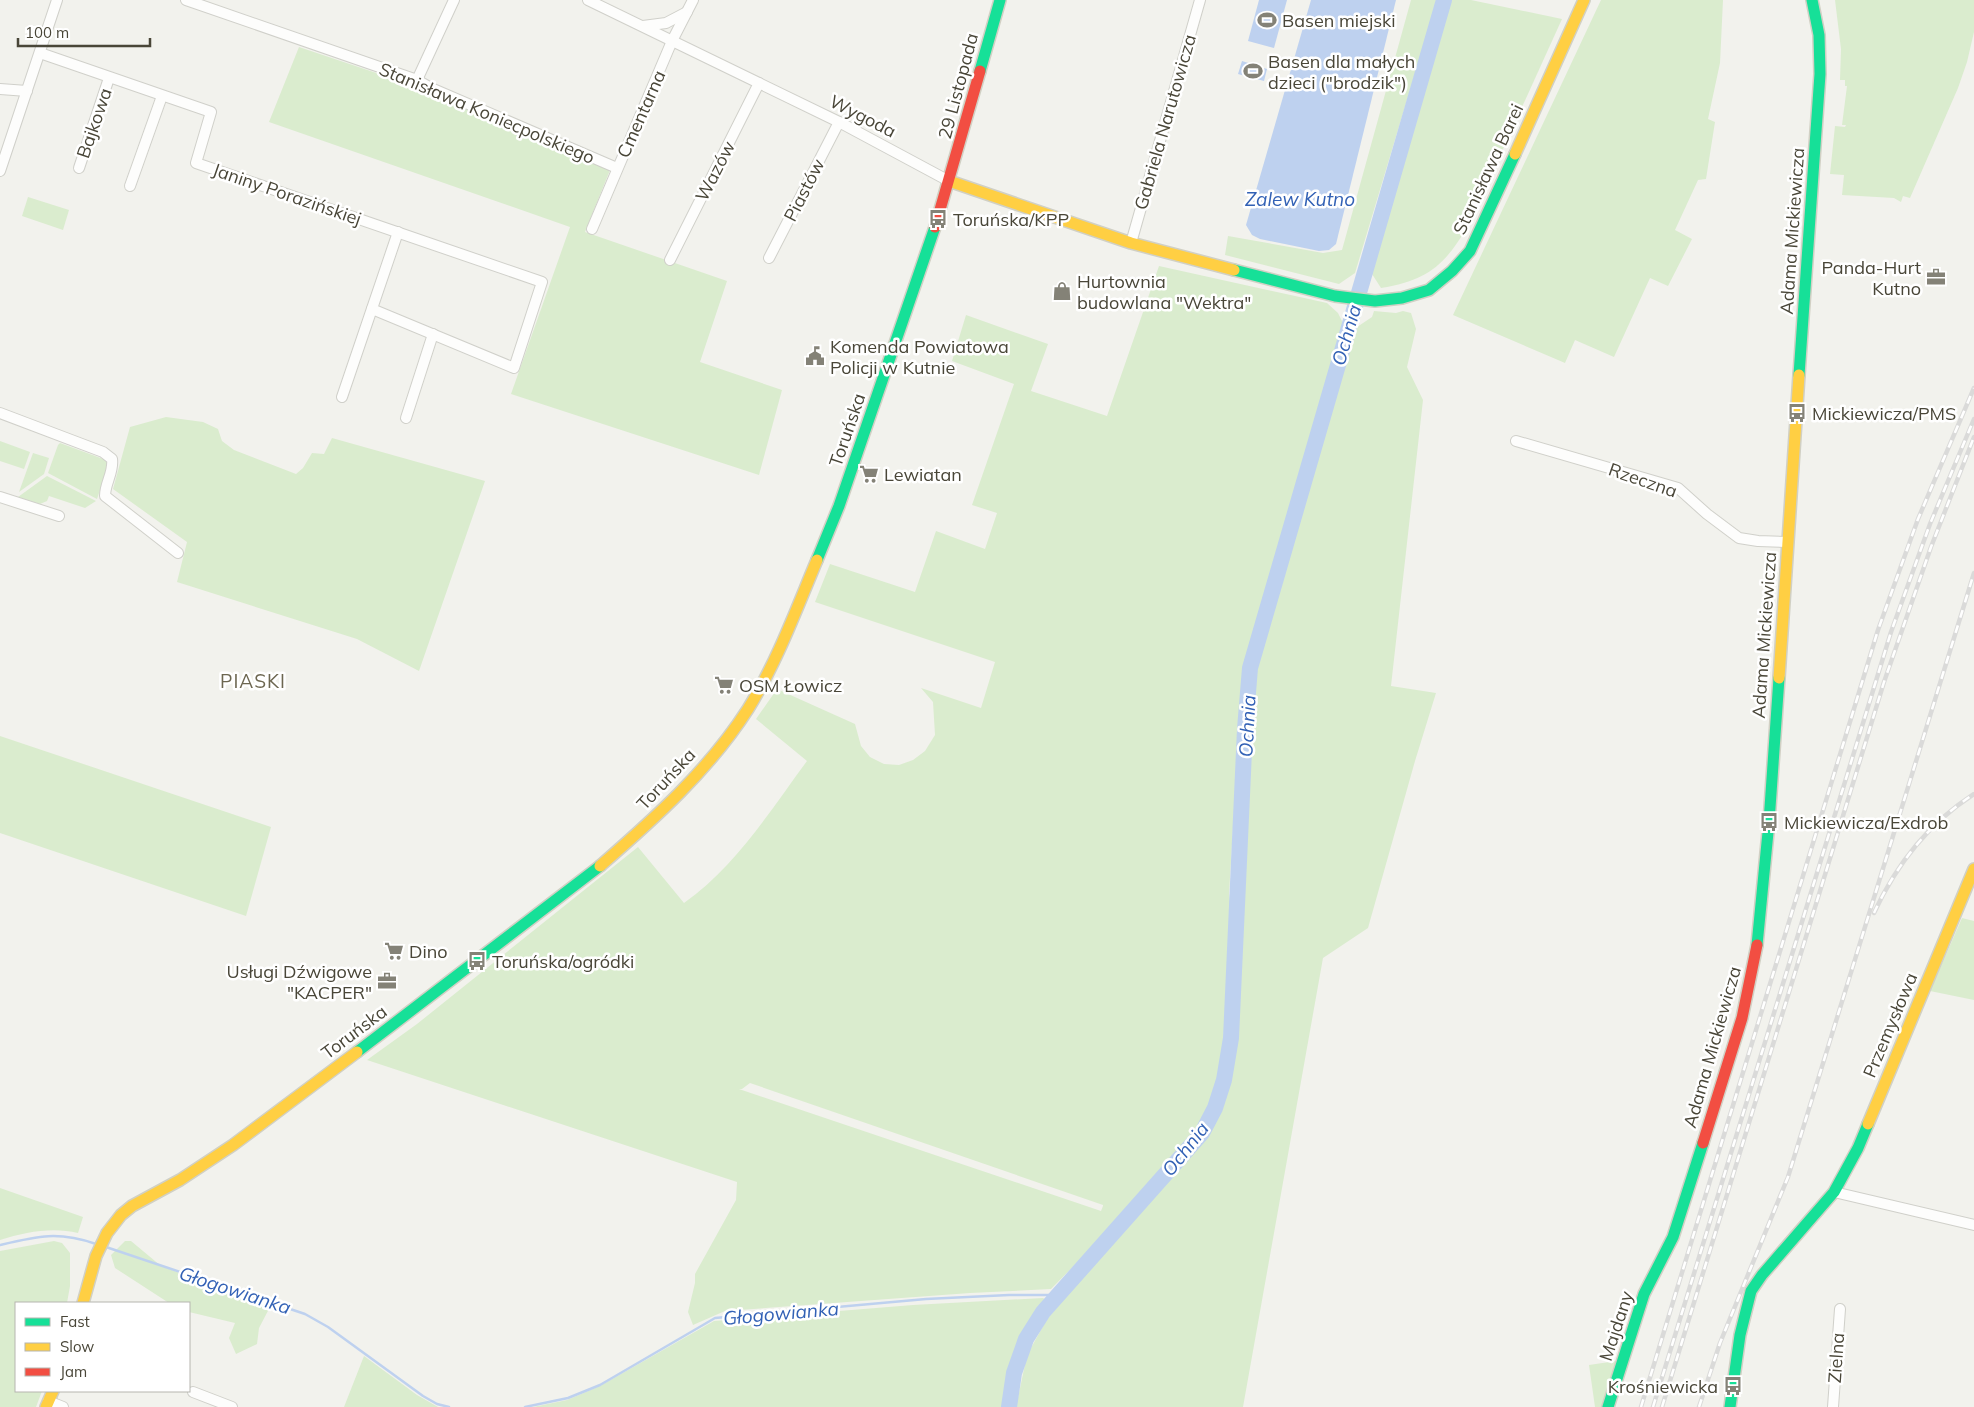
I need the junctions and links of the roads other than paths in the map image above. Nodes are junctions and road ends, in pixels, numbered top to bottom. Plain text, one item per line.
1 (57, 0) edge
2 (454, 0) edge
3 (588, 0) edge
4 (693, 0) edge
5 (1000, 0) edge
6 (1200, 0) edge
7 (1584, 0) edge
8 (1812, 0) edge
9 (186, 1) edge
10 (687, 12) junction
11 (642, 26) junction
12 (672, 40) junction
13 (40, 53) junction
14 (109, 78) junction
15 (417, 80) junction
16 (759, 83) junction
17 (0, 89) edge
18 (27, 90) junction
19 (162, 96) junction
20 (839, 122) junction
21 (79, 168) dead end
22 (617, 168) junction
23 (0, 171) edge
24 (949, 181) junction
25 (130, 186) dead end
26 (592, 229) dead end
27 (398, 232) junction
28 (1130, 243) junction
29 (769, 258) dead end
30 (670, 260) dead end
31 (372, 309) junction
32 (433, 334) junction
33 (342, 397) dead end
34 (0, 413) edge
35 (406, 418) dead end
36 (1516, 441) dead end
37 (0, 497) edge
38 (59, 516) dead end
39 (1788, 542) junction
40 (178, 553) dead end
41 (1974, 869) edge
42 (1834, 1192) junction
43 (1974, 1225) edge
44 (1663, 1259) joint
45 (83, 1302) edge
46 (1840, 1309) dead end
47 (193, 1392) dead end
48 (49, 1400) edge
49 (63, 1407) edge
50 (232, 1407) edge
51 (1608, 1407) edge
52 (1730, 1407) edge
53 (1833, 1407) edge

1 - 13 street
2 - 15 street
3 - 11 street, Wygoda
4 - 10 street, Cmentarna
5 - 24 street, 29 Listopada
6 - 28 street, Gabriela Narutowicza
7 - 28 street, Stanisława Barei
8 - 39 street, Adama Mickiewicza
9 - 15 street, Stanisława Koniecpolskiego
10 - 11 street
10 - 12 street, Cmentarna
11 - 12 street, Wygoda
12 - 16 street, Wygoda
12 - 22 street, Cmentarna
13 - 14 street, Janiny Porazińskiej
13 - 18 street
14 - 19 street, Janiny Porazińskiej
14 - 21 street, Bajkowa
15 - 22 street, Stanisława Koniecpolskiego
16 - 20 street, Wygoda
16 - 30 street, Wazów
17 - 18 street
18 - 23 street
19 - 25 street
19 - 27 street, Janiny Porazińskiej
20 - 24 street, Wygoda
20 - 29 street, Piastów
22 - 26 street, Cmentarna
24 - 28 street, Wygoda
24 - 45 street, Toruńska
27 - 31 street
27 - 32 street, Janiny Porazińskiej
31 - 32 street
31 - 33 street
32 - 35 street
34 - 40 street
36 - 39 street, Rzeczna
37 - 38 street
39 - 44 street, Adama Mickiewicza
41 - 42 street, Przemysłowa
42 - 43 street
42 - 52 street
44 - 51 street, Majdany
46 - 53 street, Zielna
47 - 50 street
48 - 49 street

